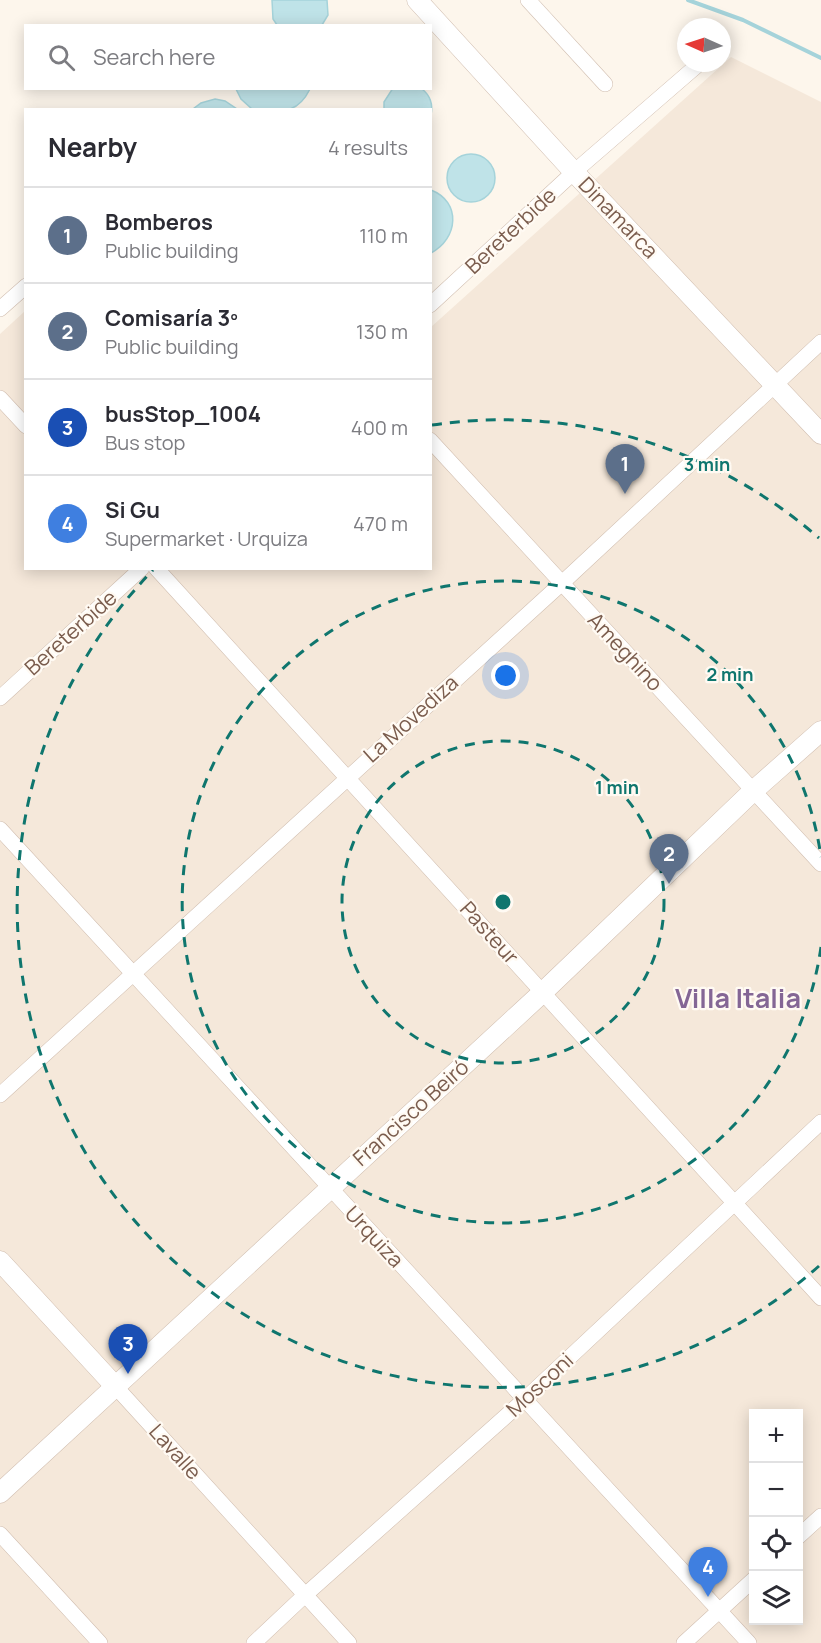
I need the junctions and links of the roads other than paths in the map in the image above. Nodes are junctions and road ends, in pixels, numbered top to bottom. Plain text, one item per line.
1 (417, 0) edge
2 (528, 0) edge
3 (690, 72) edge
4 (606, 84) dead end
5 (574, 172) junction
6 (24, 288) edge
7 (432, 303) edge
8 (0, 309) edge
9 (821, 342) edge
10 (776, 385) junction
11 (0, 398) edge
12 (24, 424) edge
13 (821, 434) edge
14 (432, 442) edge
15 (140, 570) edge
16 (158, 570) edge
17 (562, 583) junction
18 (0, 698) edge
19 (821, 731) edge
20 (347, 778) junction
21 (753, 791) junction
22 (0, 829) edge
23 (821, 864) edge
24 (134, 972) junction
25 (543, 992) junction
26 (0, 1095) edge
27 (821, 1122) edge
28 (329, 1188) junction
29 (733, 1202) junction
30 (0, 1261) edge
31 (821, 1298) edge
32 (115, 1386) junction
33 (524, 1400) junction
34 (0, 1493) edge
35 (821, 1516) edge
36 (803, 1532) edge
37 (0, 1534) edge
38 (749, 1583) edge
39 (304, 1596) junction
40 (720, 1610) junction
41 (100, 1643) edge
42 (254, 1643) edge
43 (349, 1643) edge
44 (684, 1643) edge
45 (749, 1643) edge

1 - 5 street, Dinamarca
2 - 4 street
3 - 5 street, Bereterbide
5 - 7 street, Bereterbide
5 - 10 street, Dinamarca
6 - 8 street
9 - 10 street, La Movediza
10 - 13 street, Dinamarca
10 - 17 street, La Movediza
11 - 12 street
14 - 17 street, Ameghino
15 - 18 street, Bereterbide
16 - 20 street, Pasteur
17 - 20 street, La Movediza
17 - 21 street, Ameghino
19 - 21 street, Francisco Beiró
20 - 24 street, La Movediza
20 - 25 street, Pasteur
21 - 23 street, Ameghino
21 - 25 street, Francisco Beiró
22 - 24 street, Urquiza
24 - 26 street, La Movediza
24 - 28 street, Urquiza
25 - 28 street, Francisco Beiró
25 - 29 street, Pasteur
27 - 29 street, Mosconi
28 - 32 street, Francisco Beiró
28 - 33 street, Urquiza
29 - 31 street, Pasteur
29 - 33 street, Mosconi
30 - 32 street, Lavalle
32 - 34 street, Francisco Beiró
32 - 39 street, Lavalle
33 - 39 street, Mosconi
33 - 40 street, Urquiza
35 - 36 street
37 - 41 street
38 - 40 street
39 - 42 street, Mosconi
39 - 43 street, Lavalle
40 - 44 street
40 - 45 street, Urquiza

